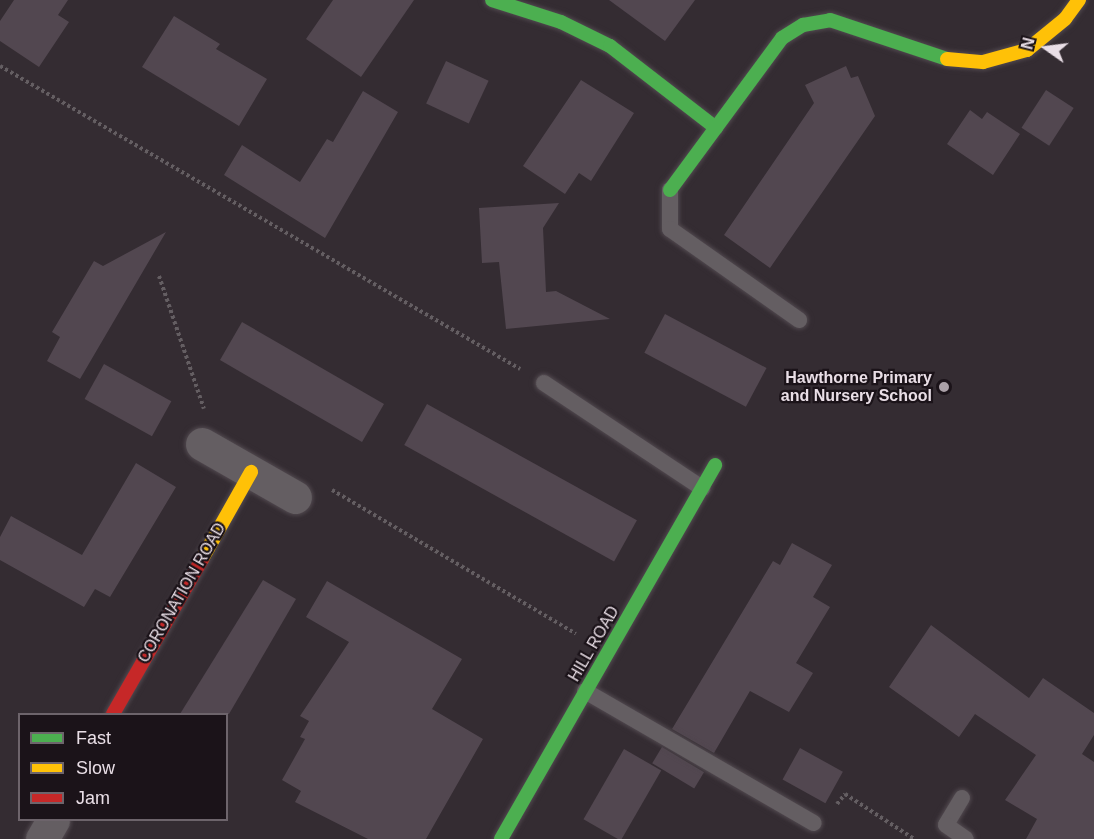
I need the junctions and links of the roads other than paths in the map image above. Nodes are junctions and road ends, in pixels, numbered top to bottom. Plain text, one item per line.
1 (492, 0) edge
2 (1079, 0) edge
3 (716, 128) junction
4 (670, 190) joint
5 (799, 321) dead end
6 (544, 383) road end
7 (202, 444) road end
8 (715, 465) dead end
9 (251, 472) junction
10 (702, 488) junction
11 (296, 497) road end
12 (585, 691) junction
13 (114, 713) edge
14 (962, 798) dead end
15 (52, 821) edge
16 (814, 823) road end
17 (42, 839) edge
18 (501, 839) edge
19 (966, 839) edge

1 - 3 street
2 - 3 street
3 - 4 street
4 - 5 lane
6 - 10 lane
7 - 9 street
8 - 10 street, HILL ROAD
9 - 11 street
9 - 13 street, CORONATION ROAD
10 - 12 street, HILL ROAD
12 - 16 lane
12 - 18 street, HILL ROAD
14 - 19 lane
15 - 17 street

